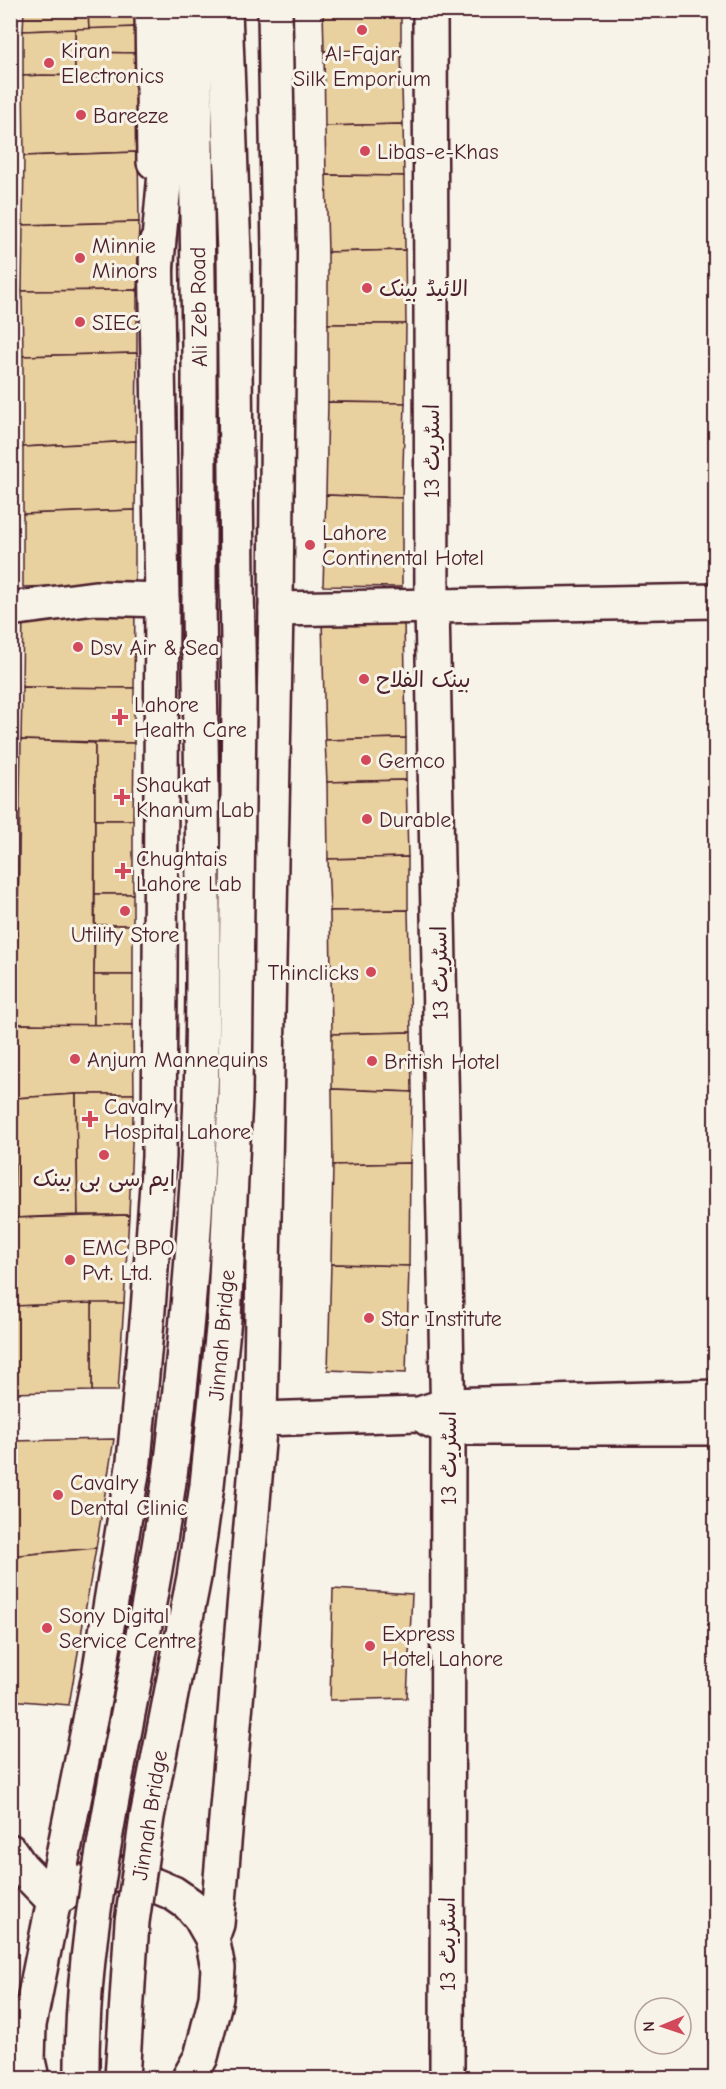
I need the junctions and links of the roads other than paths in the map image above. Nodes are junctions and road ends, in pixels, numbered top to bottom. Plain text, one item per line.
1 (152, 10) edge
2 (165, 10) edge
3 (180, 10) edge
4 (194, 10) edge
5 (225, 10) edge
6 (275, 10) edge
7 (430, 10) edge
8 (173, 96) junction
9 (234, 253) junction
10 (279, 253) junction
11 (156, 272) junction
12 (199, 346) junction
13 (237, 584) joint
14 (162, 600) junction
15 (716, 601) edge
16 (199, 604) joint
17 (432, 606) junction
18 (10, 609) edge
19 (276, 609) junction
20 (716, 1397) edge
21 (438, 1416) junction
22 (260, 1419) junction
23 (716, 1428) edge
24 (10, 1851) edge
25 (52, 1900) junction
26 (212, 1938) junction
27 (32, 2079) edge
28 (82, 2079) edge
29 (122, 2079) edge
30 (189, 2079) edge
31 (447, 2079) edge

1 - 11 street
2 - 8 street
3 - 8 street
4 - 12 street, Ali Zeb Road
5 - 9 street, Ali Zeb Road
6 - 10 street
7 - 17 street, اسٹریٹ 13
8 - 11 street
8 - 12 street
9 - 10 street
9 - 13 street, Ali Zeb Road
10 - 19 street
11 - 14 street
12 - 16 street, Ali Zeb Road
13 - 29 street, Jinnah Bridge, bridge
14 - 18 street
14 - 25 street
15 - 17 street
16 - 28 street, Jinnah Bridge, bridge
17 - 19 street
17 - 21 street, اسٹریٹ 13
19 - 22 street
20 - 21 street
21 - 22 street
21 - 23 street
21 - 31 street, اسٹریٹ 13
22 - 26 street
24 - 25 street
25 - 26 street
25 - 27 street
26 - 30 street

